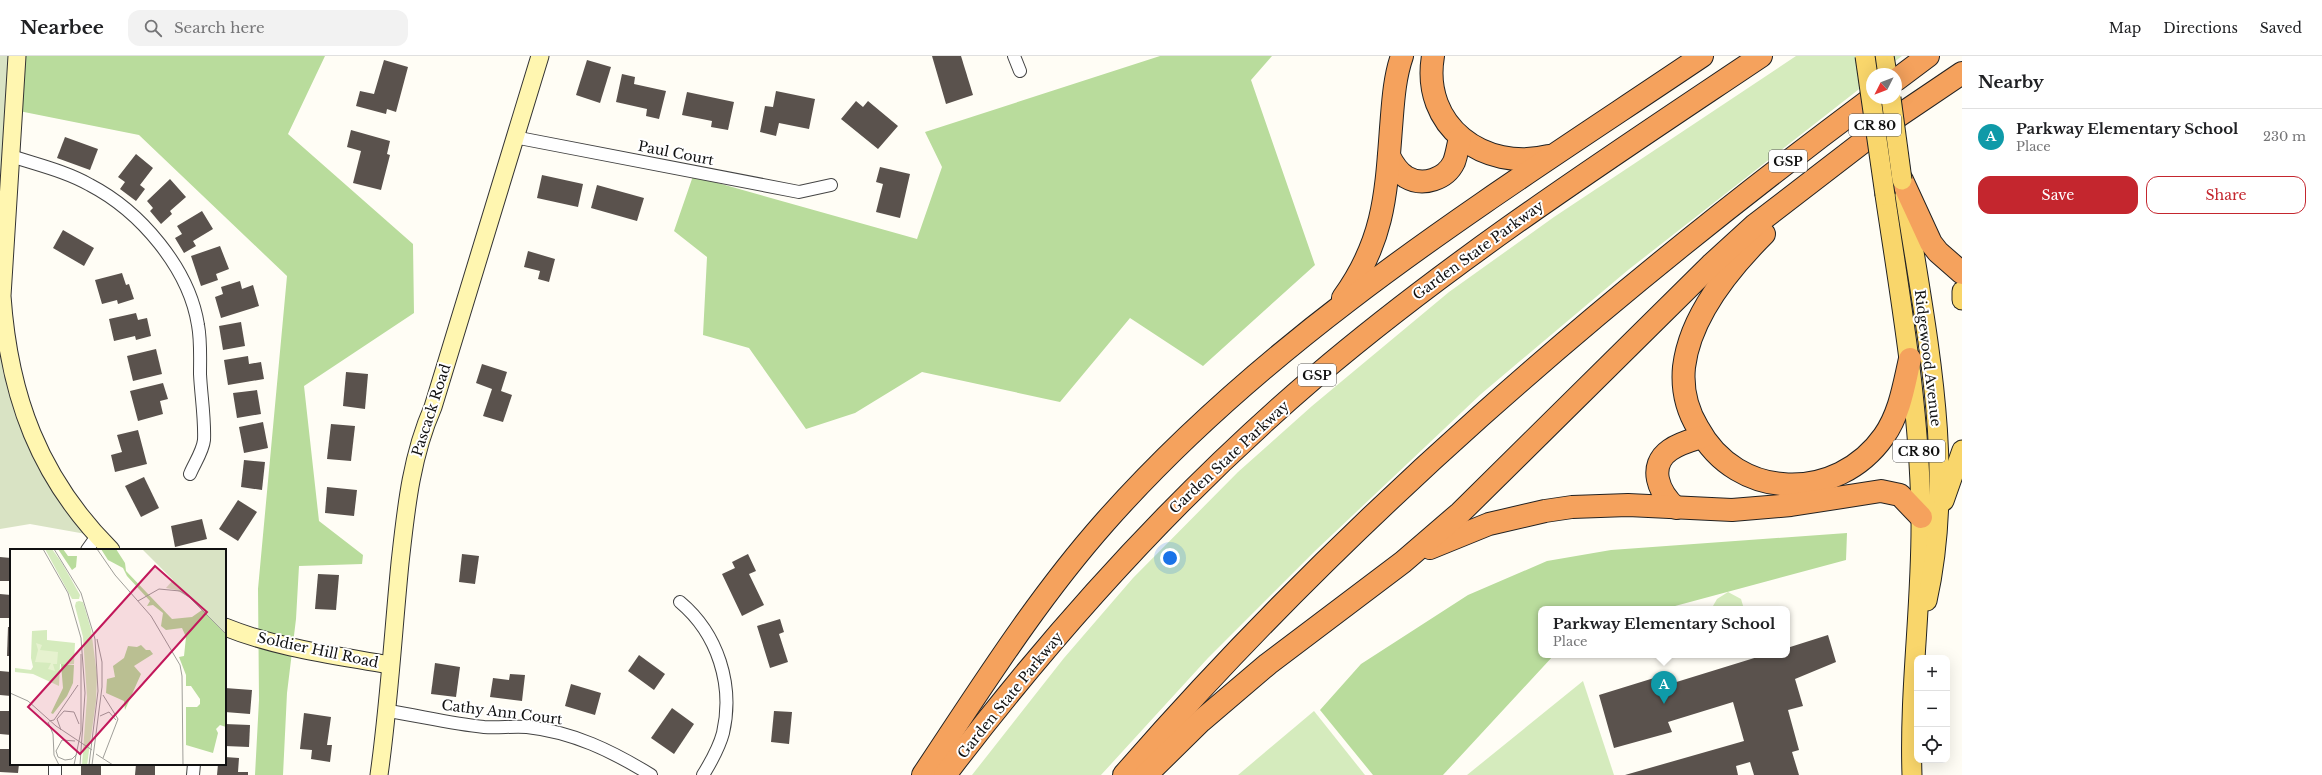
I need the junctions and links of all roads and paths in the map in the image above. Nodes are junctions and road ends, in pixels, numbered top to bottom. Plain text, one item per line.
1 (17, 56) edge
2 (540, 56) edge
3 (1014, 56) edge
4 (1402, 56) edge
5 (1433, 56) edge
6 (1702, 56) edge
7 (1761, 56) edge
8 (1865, 56) edge
9 (1884, 56) edge
10 (1928, 56) edge
11 (1886, 68) edge
12 (1020, 71) dead end
13 (1962, 73) edge
14 (1902, 76) edge
15 (1962, 84) edge
16 (1918, 102) junction
17 (1866, 103) edge
18 (1891, 104) edge
19 (514, 137) junction
20 (1460, 138) junction
21 (1556, 155) junction
22 (10, 156) junction
23 (1389, 156) junction
24 (1828, 169) junction
25 (1902, 180) junction
26 (831, 185) dead end
27 (1962, 273) edge
28 (1962, 291) edge
29 (1962, 300) edge
30 (1331, 313) junction
31 (1910, 359) junction
32 (1702, 437) junction
33 (1962, 450) edge
34 (190, 474) dead end
35 (1676, 508) junction
36 (1930, 518) junction
37 (97, 536) junction
38 (88, 549) edge
39 (110, 549) edge
40 (1403, 562) junction
41 (680, 602) dead end
42 (226, 628) edge
43 (389, 665) junction
44 (388, 711) junction
45 (194, 765) edge
46 (193, 775) edge
47 (379, 775) edge
48 (651, 775) edge
49 (703, 775) edge
50 (923, 775) edge
51 (945, 775) edge
52 (1124, 775) edge
53 (1146, 775) edge
54 (1912, 775) edge

1 - 22 street
2 - 19 street, Pascack Road
3 - 12 street
4 - 23 highway
5 - 20 highway
6 - 21 highway
7 - 51 highway, Garden State Parkway / GSP
8 - 31 main road, Ridgewood Avenue / CR 80, bridge
9 - 11 main road
10 - 14 highway
13 - 16 highway
15 - 16 highway
16 - 24 highway
17 - 52 highway, GSP
18 - 25 main road, CR 80, bridge
19 - 26 street, Paul Court
19 - 43 street, Pascack Road
20 - 21 highway
20 - 23 highway
21 - 30 highway
22 - 34 street
22 - 37 street
23 - 30 highway
24 - 32 highway
24 - 40 highway
25 - 27 highway
25 - 36 main road, Ridgewood Avenue / CR 80
28 - 29 main road
30 - 50 highway
31 - 32 highway
31 - 36 main road, Ridgewood Avenue / CR 80
32 - 35 highway
33 - 36 main road
35 - 36 highway
35 - 40 highway
36 - 54 main road, Ridgewood Avenue / CR 80
37 - 38 street
37 - 39 street
40 - 53 highway
41 - 49 street
42 - 43 street, Soldier Hill Road
43 - 44 street, Pascack Road
44 - 47 street, Pascack Road
44 - 48 street, Cathy Ann Court
45 - 46 street

